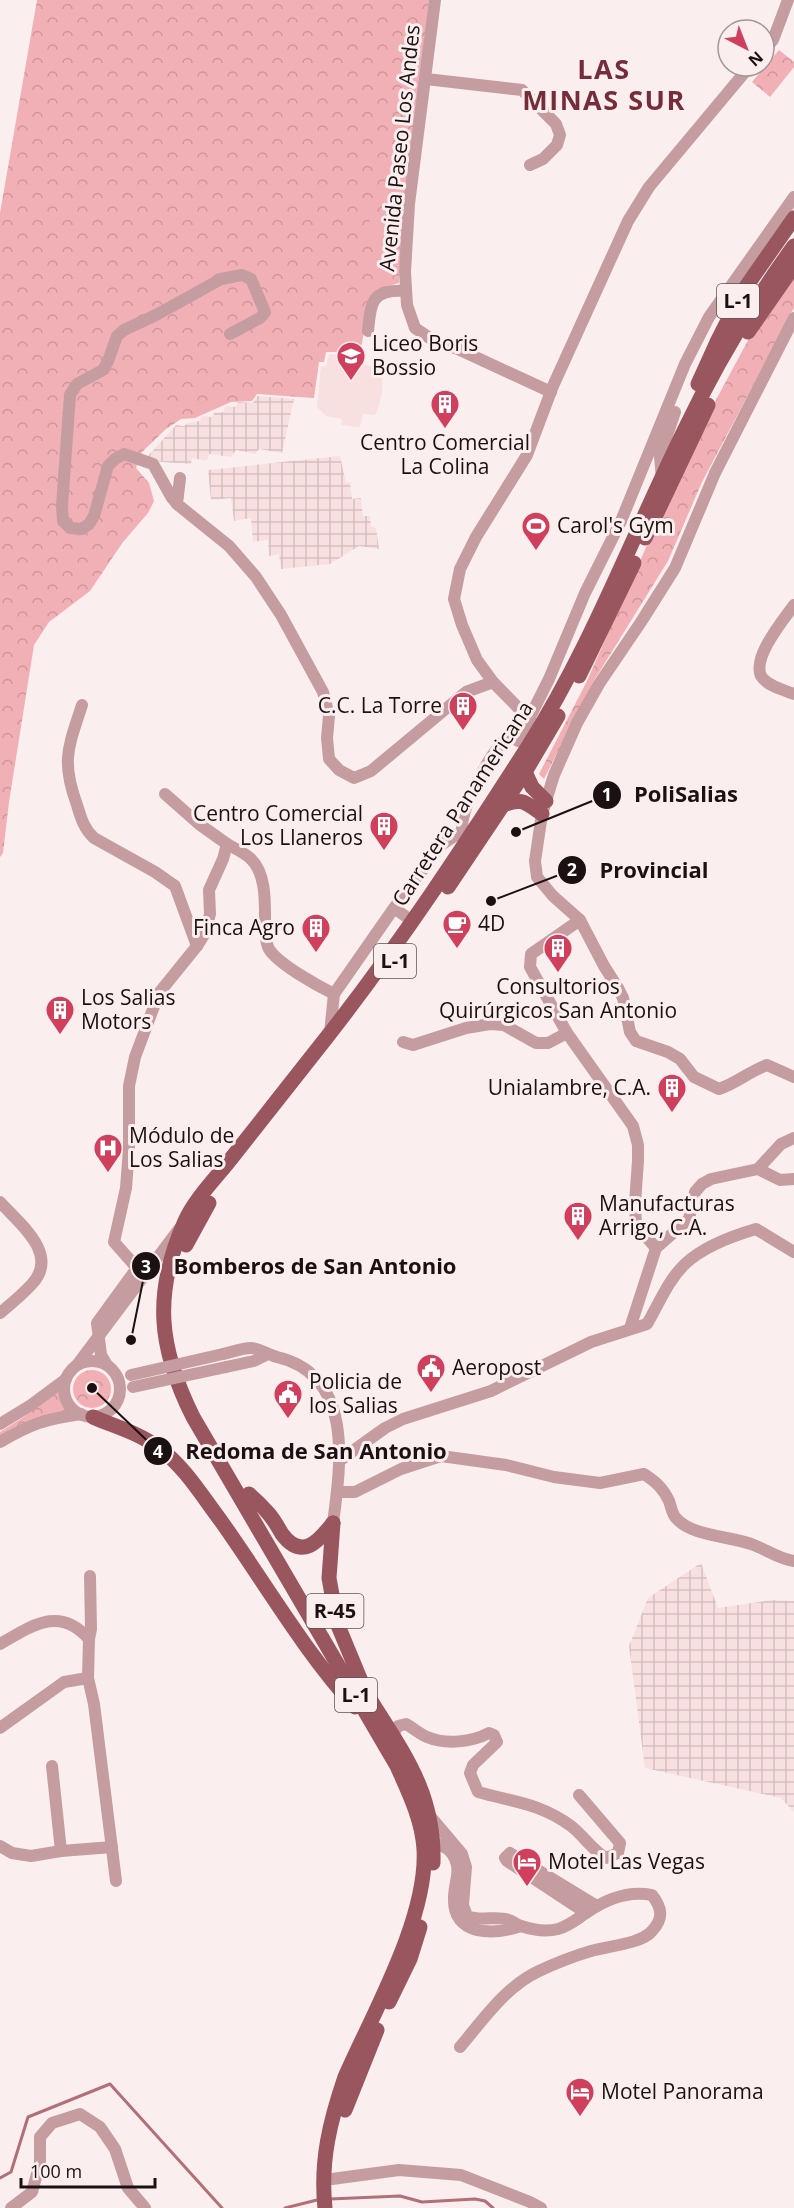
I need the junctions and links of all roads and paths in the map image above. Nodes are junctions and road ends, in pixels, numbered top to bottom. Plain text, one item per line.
1 (435, 0) edge
2 (788, 0) edge
3 (776, 32) edge
4 (740, 78) edge
5 (426, 79) junction
6 (530, 165) dead end
7 (794, 197) edge
8 (794, 207) edge
9 (794, 218) edge
10 (794, 246) edge
11 (794, 266) edge
12 (406, 291) junction
13 (794, 318) edge
14 (368, 331) dead end
15 (230, 334) dead end
16 (552, 389) junction
17 (682, 435) junction
18 (180, 478) dead end
19 (662, 479) junction
20 (177, 504) junction
21 (794, 605) edge
22 (493, 682) junction
23 (794, 694) edge
24 (82, 705) dead end
25 (531, 721) junction
26 (518, 741) dead end
27 (525, 772) junction
28 (165, 794) dead end
29 (501, 807) junction
30 (544, 807) junction
31 (464, 837) junction
32 (227, 844) junction
33 (394, 908) junction
34 (580, 920) junction
35 (412, 921) junction
36 (197, 946) junction
37 (334, 994) junction
38 (330, 1033) junction
39 (567, 1033) junction
40 (404, 1042) dead end
41 (794, 1077) edge
42 (794, 1138) edge
43 (758, 1169) junction
44 (794, 1179) edge
45 (0, 1202) edge
46 (186, 1218) junction
47 (656, 1248) junction
48 (794, 1252) edge
49 (141, 1270) junction
50 (0, 1313) edge
51 (630, 1328) junction
52 (97, 1335) junction
53 (266, 1355) junction
54 (77, 1365) junction
55 (107, 1365) junction
56 (117, 1376) junction
57 (66, 1379) junction
58 (132, 1381) junction
59 (119, 1398) junction
60 (87, 1415) junction
61 (0, 1424) edge
62 (0, 1442) edge
63 (339, 1461) junction
64 (337, 1492) junction
65 (249, 1494) junction
66 (333, 1523) junction
67 (794, 1561) edge
68 (90, 1576) dead end
69 (88, 1640) junction
70 (0, 1644) edge
71 (88, 1678) junction
72 (366, 1693) junction
73 (0, 1728) edge
74 (376, 1730) junction
75 (393, 1734) junction
76 (52, 1766) dead end
77 (579, 1795) dead end
78 (429, 1814) junction
79 (434, 1842) junction
80 (0, 1846) edge
81 (112, 1847) junction
82 (61, 1851) junction
83 (116, 1881) dead end
84 (592, 1909) junction
85 (521, 1926) junction
86 (460, 2047) dead end
87 (329, 2186) junction
88 (11, 2208) edge
89 (145, 2208) edge
90 (325, 2208) edge
91 (334, 2208) edge
92 (541, 2208) edge

1 - 5 street, Avenida Paseo Los Andes
2 - 3 street
4 - 16 street
5 - 6 street
5 - 12 street, Avenida Paseo Los Andes
7 - 25 street
8 - 19 street
9 - 17 main road, L-1
10 - 17 main road, Carretera Panamericana / L-1
11 - 27 main road, Carretera Panamericana / L-1
12 - 14 street
12 - 16 street, Avenida Paseo Los Andes
13 - 30 street
15 - 20 street
16 - 22 street
17 - 19 main road, Carretera Panamericana / L-1
18 - 20 street
19 - 25 main road, Carretera Panamericana / L-1
20 - 22 street
21 - 23 street
22 - 25 street
24 - 36 street
25 - 26 street
25 - 31 main road, Carretera Panamericana / L-1
25 - 31 street
27 - 29 main road, Carretera Panamericana / L-1
27 - 30 main road
28 - 32 street
29 - 30 main road
29 - 65 main road, Carretera Panamericana / L-1
30 - 34 street
31 - 33 street
31 - 35 main road, Carretera Panamericana / L-1
32 - 36 street
32 - 37 street
33 - 35 street
33 - 37 street
34 - 39 street
34 - 41 street
35 - 38 main road, Carretera Panamericana / L-1
36 - 49 street
37 - 38 street
38 - 46 main road, Carretera Panamericana / L-1
39 - 40 street
39 - 47 street
42 - 43 street
43 - 44 street
43 - 47 street
45 - 50 street
46 - 49 street
46 - 74 main road, Carretera Panamericana / L-1
47 - 51 street
48 - 51 street
49 - 52 street
51 - 63 street
52 - 54 street
52 - 55 street
53 - 58 street, R-45, bridge
53 - 58 street, R-45, bridge
53 - 63 street, R-45
54 - 55 street
54 - 57 street
55 - 56 street
56 - 58 street, R-45
56 - 59 street
57 - 60 street
57 - 61 street
58 - 59 street, R-45
59 - 60 street, R-45
60 - 62 street, R-45
60 - 74 main road
63 - 64 street, R-45
64 - 66 street, R-45
64 - 67 street
65 - 66 main road, L-1
65 - 72 main road, Carretera Panamericana / L-1
66 - 72 main road, R-45
68 - 69 street
69 - 70 street
69 - 71 street
71 - 73 street
71 - 81 street
72 - 75 main road, Carretera Panamericana / L-1
74 - 87 main road, Carretera Panamericana / L-1
75 - 77 street
75 - 78 main road, Carretera Panamericana / L-1
76 - 82 street
78 - 79 main road, Carretera Panamericana / L-1
78 - 85 street
79 - 85 street
79 - 87 main road, Carretera Panamericana / L-1
80 - 82 street
81 - 82 street
81 - 83 street
84 - 84 street
84 - 85 street
84 - 86 street
87 - 90 main road, Carretera Panamericana / L-1
87 - 91 main road, Carretera Panamericana / L-1
87 - 92 street
88 - 89 street

